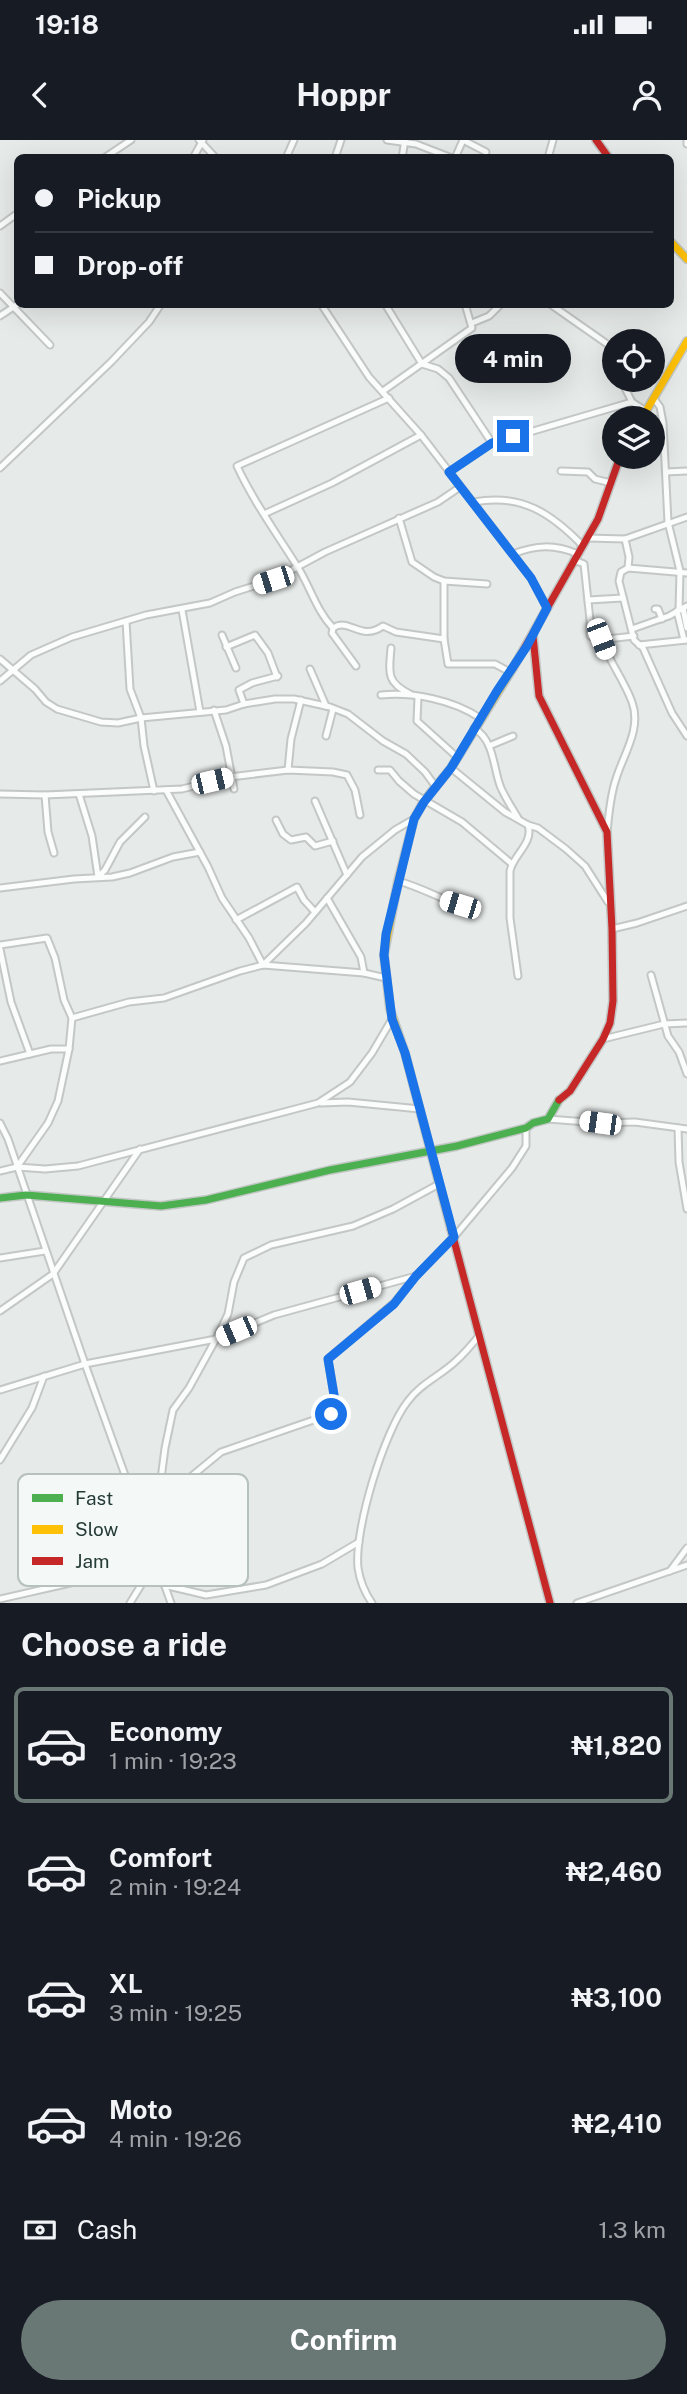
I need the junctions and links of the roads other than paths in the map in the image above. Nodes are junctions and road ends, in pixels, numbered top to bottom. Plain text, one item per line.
1 (131, 140) edge
2 (387, 140) edge
3 (463, 140) edge
4 (406, 141) edge
5 (486, 152) dead end
6 (110, 154) edge
7 (444, 154) edge
8 (674, 245) edge
9 (687, 259) edge
10 (19, 308) edge
11 (158, 308) edge
12 (324, 308) edge
13 (387, 308) edge
14 (466, 308) edge
15 (497, 308) edge
16 (556, 308) edge
17 (472, 323) junction
18 (602, 340) edge
19 (687, 341) edge
20 (50, 345) dead end
21 (422, 364) junction
22 (383, 391) junction
23 (627, 392) edge
24 (388, 398) junction
25 (654, 400) junction
26 (632, 401) junction
27 (637, 406) edge
28 (650, 406) edge
29 (421, 435) junction
30 (492, 443) junction
31 (0, 468) edge
32 (616, 469) edge
33 (561, 471) dead end
34 (687, 471) edge
35 (449, 472) junction
36 (666, 472) junction
37 (611, 483) junction
38 (460, 488) junction
39 (474, 502) junction
40 (264, 514) junction
41 (687, 517) edge
42 (398, 518) junction
43 (668, 522) junction
44 (588, 538) junction
45 (625, 539) junction
46 (583, 546) junction
47 (513, 554) junction
48 (575, 557) junction
49 (299, 568) junction
50 (628, 568) junction
51 (680, 571) junction
52 (687, 573) edge
53 (444, 582) junction
54 (487, 584) dead end
55 (623, 598) junction
56 (588, 600) junction
57 (547, 608) junction
58 (655, 609) dead end
59 (681, 609) edge
60 (182, 610) junction
61 (662, 619) junction
62 (126, 621) junction
63 (333, 628) junction
64 (687, 628) edge
65 (632, 629) junction
66 (222, 635) dead end
67 (533, 636) junction
68 (634, 636) junction
69 (444, 639) junction
70 (601, 639) junction
71 (686, 639) edge
72 (639, 645) junction
73 (226, 647) junction
74 (391, 648) dead end
75 (0, 659) edge
76 (356, 666) dead end
77 (236, 668) dead end
78 (12, 669) junction
79 (310, 669) dead end
80 (510, 672) junction
81 (0, 681) edge
82 (381, 695) dead end
83 (415, 696) junction
84 (301, 700) junction
85 (244, 704) junction
86 (326, 706) junction
87 (333, 709) junction
88 (214, 710) junction
89 (200, 712) junction
90 (141, 718) junction
91 (480, 718) junction
92 (474, 728) junction
93 (326, 736) dead end
94 (513, 736) dead end
95 (687, 736) edge
96 (489, 746) junction
97 (457, 757) junction
98 (451, 768) junction
99 (288, 770) junction
100 (379, 770) dead end
101 (230, 777) junction
102 (436, 787) junction
103 (234, 789) dead end
104 (166, 790) junction
105 (155, 791) junction
106 (0, 794) edge
107 (79, 794) junction
108 (45, 795) junction
109 (315, 801) dead end
110 (424, 802) junction
111 (360, 815) dead end
112 (145, 817) dead end
113 (518, 818) junction
114 (414, 819) junction
115 (276, 820) dead end
116 (528, 825) junction
117 (607, 832) junction
118 (333, 841) junction
119 (200, 852) junction
120 (54, 853) dead end
121 (512, 864) junction
122 (347, 876) junction
123 (98, 877) junction
124 (398, 881) junction
125 (0, 888) edge
126 (327, 898) junction
127 (460, 905) dead end
128 (687, 906) edge
129 (315, 912) junction
130 (611, 913) junction
131 (236, 920) junction
132 (612, 929) junction
133 (0, 947) edge
134 (263, 965) junction
135 (363, 973) junction
136 (651, 975) dead end
137 (518, 976) dead end
138 (386, 978) junction
139 (72, 1018) junction
140 (392, 1019) junction
141 (687, 1023) edge
142 (664, 1024) junction
143 (603, 1039) junction
144 (69, 1049) junction
145 (30, 1054) junction
146 (0, 1061) edge
147 (687, 1074) edge
148 (318, 1103) junction
149 (420, 1109) junction
150 (548, 1119) junction
151 (0, 1123) edge
152 (526, 1128) junction
153 (678, 1128) junction
154 (687, 1129) edge
155 (140, 1149) junction
156 (430, 1152) junction
157 (17, 1167) junction
158 (0, 1171) edge
159 (439, 1184) junction
160 (26, 1195) junction
161 (0, 1198) edge
162 (104, 1202) junction
163 (687, 1209) edge
164 (454, 1237) junction
165 (45, 1251) junction
166 (0, 1258) edge
167 (53, 1274) junction
168 (416, 1276) junction
169 (0, 1311) edge
170 (479, 1336) junction
171 (216, 1339) junction
172 (85, 1364) junction
173 (44, 1376) junction
174 (0, 1390) edge
175 (0, 1460) edge
176 (125, 1474) edge
177 (162, 1474) edge
178 (194, 1474) edge
179 (359, 1542) junction
180 (687, 1548) edge
181 (687, 1565) edge
182 (670, 1571) junction
183 (57, 1586) edge
184 (140, 1586) edge
185 (164, 1586) edge
186 (168, 1586) edge
187 (0, 1599) edge
188 (130, 1603) edge
189 (171, 1603) edge
190 (372, 1603) edge
191 (550, 1603) edge
192 (576, 1603) edge

1 - 6 street
2 - 4 street
3 - 5 street
4 - 7 street
8 - 9 main road
10 - 20 street
11 - 31 street
12 - 22 street
13 - 21 street
14 - 17 street
15 - 17 street
16 - 18 street
17 - 21 street
19 - 25 main road
21 - 22 street
21 - 30 street
22 - 24 street
23 - 26 street
24 - 29 street
24 - 40 street
25 - 28 main road
25 - 36 street
26 - 27 street
26 - 30 street
29 - 35 street
29 - 40 street
30 - 35 street
32 - 37 main road
33 - 37 street
34 - 36 street
35 - 38 street
36 - 43 street
37 - 44 main road
38 - 39 street
38 - 42 street
39 - 46 street
39 - 47 street
40 - 49 street
41 - 43 street
42 - 49 street
42 - 53 street
43 - 45 street
43 - 51 street
44 - 45 street
44 - 46 main road
45 - 50 street
46 - 48 main road
47 - 48 street
47 - 57 street
48 - 56 street
48 - 57 main road
49 - 60 street
49 - 63 street
50 - 51 street
50 - 55 street
51 - 52 street
51 - 59 street
53 - 54 street
53 - 69 street
55 - 56 street
55 - 65 street
56 - 70 street
57 - 67 main road
58 - 61 street
59 - 61 street
59 - 64 street
59 - 71 street
60 - 62 street
60 - 89 street
61 - 65 street
62 - 78 street
62 - 90 street
63 - 69 street
63 - 76 street
65 - 68 street
66 - 73 street
67 - 80 main road
67 - 117 main road
68 - 70 street
68 - 72 street
69 - 80 street
70 - 117 street
71 - 72 street
72 - 95 street
73 - 77 street
73 - 85 street
74 - 83 street
75 - 78 street
78 - 81 street
78 - 90 street
79 - 86 street
80 - 91 main road
82 - 83 street
83 - 91 street
83 - 97 street
84 - 85 street
84 - 86 street
84 - 99 street
85 - 88 street
86 - 87 street
87 - 93 street
87 - 102 street
88 - 89 street
88 - 101 street
89 - 90 street
90 - 105 street
91 - 92 main road
92 - 96 street
92 - 97 main road
94 - 96 street
96 - 113 street
97 - 98 main road
98 - 102 main road
98 - 113 street
99 - 101 street
99 - 111 street
100 - 110 street
101 - 103 street
101 - 104 street
102 - 110 main road
104 - 105 street
104 - 119 street
105 - 107 street
106 - 108 street
107 - 108 street
107 - 123 street
108 - 120 street
109 - 118 street
110 - 114 main road
110 - 121 street
112 - 123 street
113 - 116 street
114 - 122 street
114 - 124 main road
115 - 118 street
116 - 121 street
116 - 130 street
117 - 130 main road
118 - 122 street
119 - 123 street
119 - 131 street
121 - 137 street
122 - 126 street
123 - 125 street
124 - 127 street
124 - 138 main road
126 - 129 street
126 - 135 street
128 - 132 street
129 - 131 street
129 - 134 street
130 - 132 main road
131 - 134 street
132 - 143 main road
133 - 139 street
133 - 145 street
134 - 135 street
134 - 139 street
135 - 138 street
136 - 142 street
138 - 140 main road
139 - 144 street
140 - 148 street
140 - 149 main road
141 - 142 street
142 - 143 street
142 - 147 street
143 - 150 main road
144 - 145 street
144 - 157 street
145 - 146 street
148 - 149 street
148 - 155 street
149 - 156 main road
150 - 152 main road
150 - 153 street
151 - 157 street
152 - 156 main road
152 - 164 street
153 - 154 street
153 - 163 street
155 - 157 street
155 - 162 street
156 - 159 main road
156 - 162 main road
157 - 158 street
157 - 160 street
159 - 164 main road
159 - 171 street
160 - 161 main road
160 - 162 main road
160 - 165 street
162 - 167 street
164 - 168 street
164 - 170 main road
165 - 166 street
165 - 167 street
167 - 169 street
167 - 172 street
168 - 171 street
168 - 178 street
170 - 179 street
170 - 191 main road
171 - 172 street
171 - 177 street
172 - 173 street
172 - 176 street
173 - 174 street
173 - 175 street
179 - 186 street
179 - 190 street
180 - 182 street
181 - 182 street
182 - 192 street
183 - 187 street
184 - 188 street
185 - 189 street

